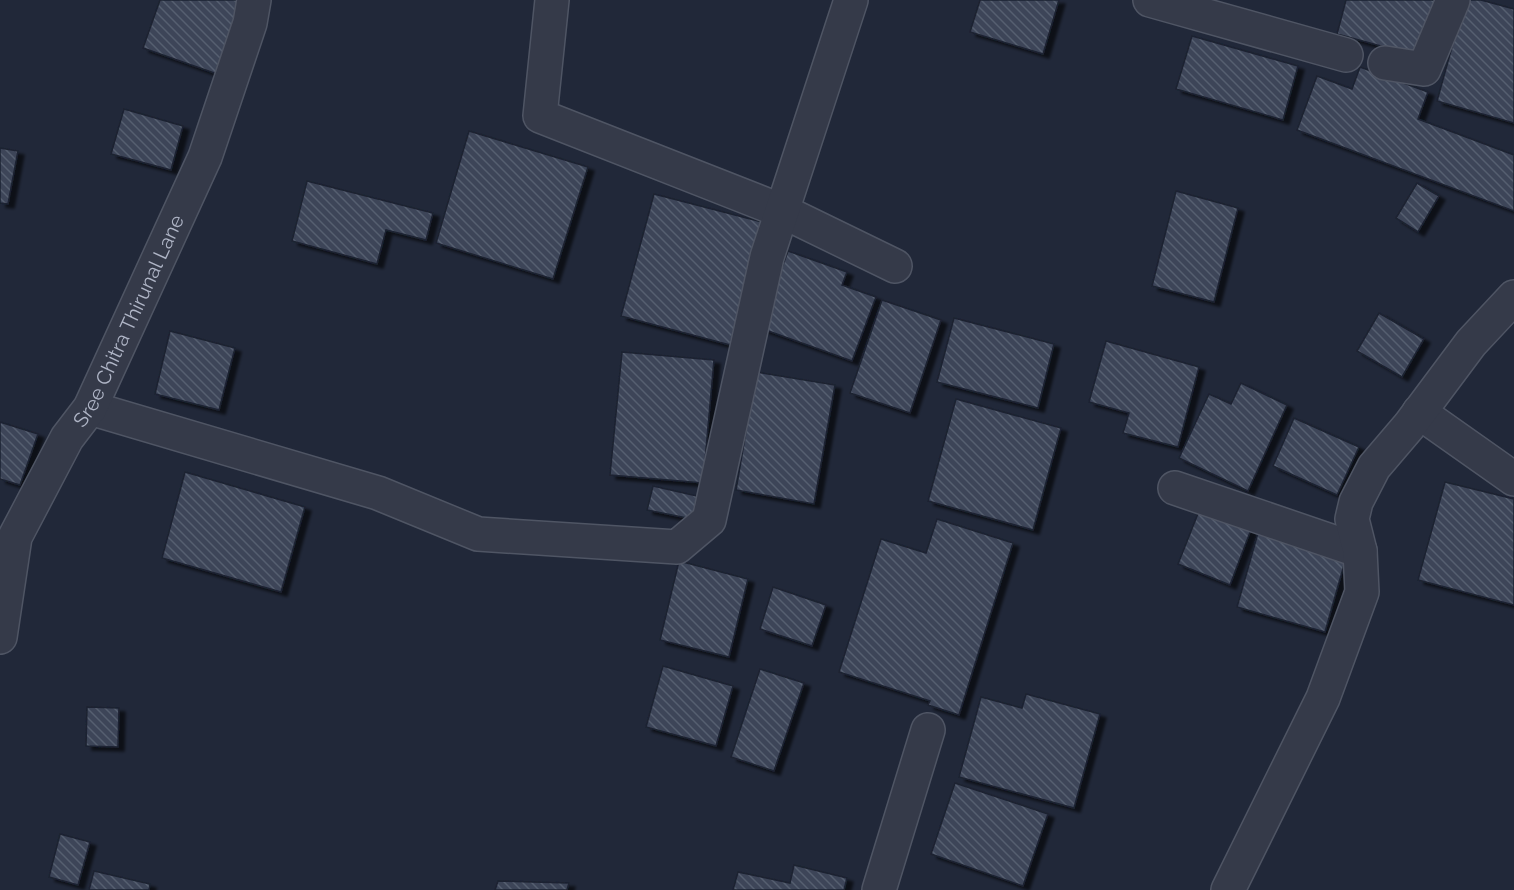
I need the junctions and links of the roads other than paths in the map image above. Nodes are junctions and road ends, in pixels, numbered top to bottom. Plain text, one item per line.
1 (254, 0) edge
2 (552, 0) edge
3 (851, 0) edge
4 (1150, 0) edge
5 (1453, 0) edge
6 (1346, 55) dead end
7 (1384, 63) dead end
8 (782, 211) junction
9 (895, 266) dead end
10 (1514, 297) edge
11 (90, 408) junction
12 (1419, 412) junction
13 (1514, 479) edge
14 (1175, 488) dead end
15 (12, 514) edge
16 (1360, 551) junction
17 (0, 637) edge
18 (928, 730) dead end
19 (879, 890) edge
20 (1228, 890) edge

1 - 11 street, Sree Chitra Thirunal Lane
2 - 8 street
3 - 8 street
4 - 6 street
5 - 7 street
8 - 9 street
8 - 11 street
10 - 12 street
11 - 15 street, Sree Chitra Thirunal Lane
12 - 13 street
12 - 16 street
14 - 16 street
15 - 17 street, Sree Chitra Thirunal Lane
16 - 20 street
18 - 19 street

